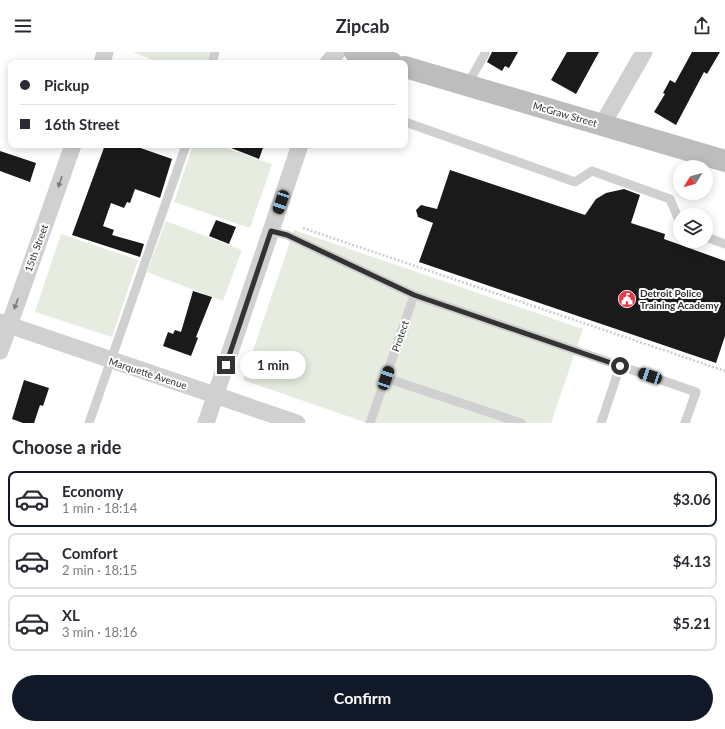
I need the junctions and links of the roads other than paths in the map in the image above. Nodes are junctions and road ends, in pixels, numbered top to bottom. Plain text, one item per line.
1 (337, 52) edge
2 (355, 52) edge
3 (486, 52) edge
4 (644, 52) edge
5 (330, 60) edge
6 (382, 60) edge
7 (408, 68) edge
8 (467, 85) junction
9 (408, 123) edge
10 (602, 125) junction
11 (72, 148) edge
12 (185, 148) edge
13 (299, 148) edge
14 (725, 161) edge
15 (674, 208) edge
16 (271, 231) junction
17 (713, 240) edge
18 (725, 244) edge
19 (414, 295) junction
20 (4, 324) edge
21 (0, 351) edge
22 (111, 360) junction
23 (620, 366) junction
24 (386, 378) junction
25 (216, 395) junction
26 (89, 423) edge
27 (206, 423) edge
28 (297, 423) edge
29 (370, 423) edge
30 (521, 423) edge
31 (601, 423) edge
32 (686, 423) edge

1 - 5 street
2 - 6 street
3 - 8 lane
4 - 10 street
7 - 8 street, McGraw Street
8 - 10 street, McGraw Street
9 - 15 lane
10 - 14 street, McGraw Street
11 -> 20 street, 15th Street
12 - 22 lane
13 - 16 street
16 - 19 lane
16 - 25 street
17 - 18 lane
19 - 23 lane
19 - 24 lane, Protect
20 - 21 street, 15th Street
20 - 22 street, Marquette Avenue
22 - 25 street, Marquette Avenue
22 - 26 lane
23 - 31 lane
23 - 32 lane
24 - 29 lane, Protect
24 - 30 lane
25 - 27 street
25 - 28 street, Marquette Avenue

